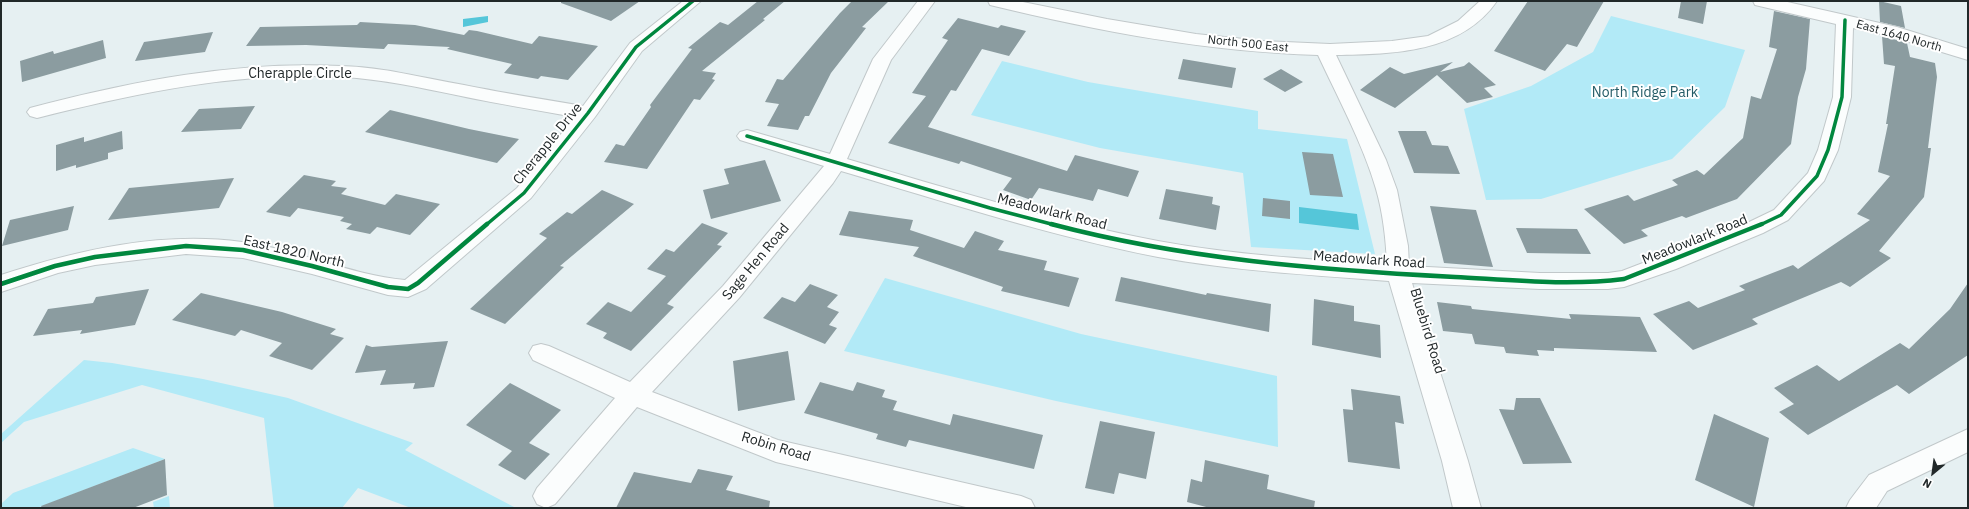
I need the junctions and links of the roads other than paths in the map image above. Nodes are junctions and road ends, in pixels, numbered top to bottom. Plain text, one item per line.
1 (693, 1) edge
2 (927, 1) edge
3 (996, 1) edge
4 (1489, 1) edge
5 (1761, 1) edge
6 (1845, 20) junction
7 (1325, 50) junction
8 (1968, 55) edge
9 (37, 112) dead end
10 (588, 113) junction
11 (747, 136) dead end
12 (836, 162) junction
13 (1398, 274) junction
14 (1, 284) edge
15 (408, 289) joint
16 (541, 353) dead end
17 (634, 395) junction
18 (1968, 440) edge
19 (546, 496) dead end
20 (1021, 508) edge
21 (1467, 508) edge
22 (1860, 508) edge

1 - 10 street, Cherapple Drive
2 - 12 street, Sage Hen Road
3 - 7 street, North 500 East
4 - 7 street, North 500 East
5 - 6 street, East 1640 North
6 - 8 street, East 1640 North
6 - 13 street, Meadowlark Road
7 - 13 street, Bluebird Road
9 - 10 street, Cherapple Circle
10 - 15 street, Cherapple Drive
11 - 12 street, Meadowlark Road
12 - 13 street, Meadowlark Road
12 - 17 street, Sage Hen Road
13 - 21 street, Bluebird Road
14 - 15 street, East 1820 North
16 - 17 street, Robin Road
17 - 19 street, Sage Hen Road
17 - 20 street, Robin Road
18 - 22 street

